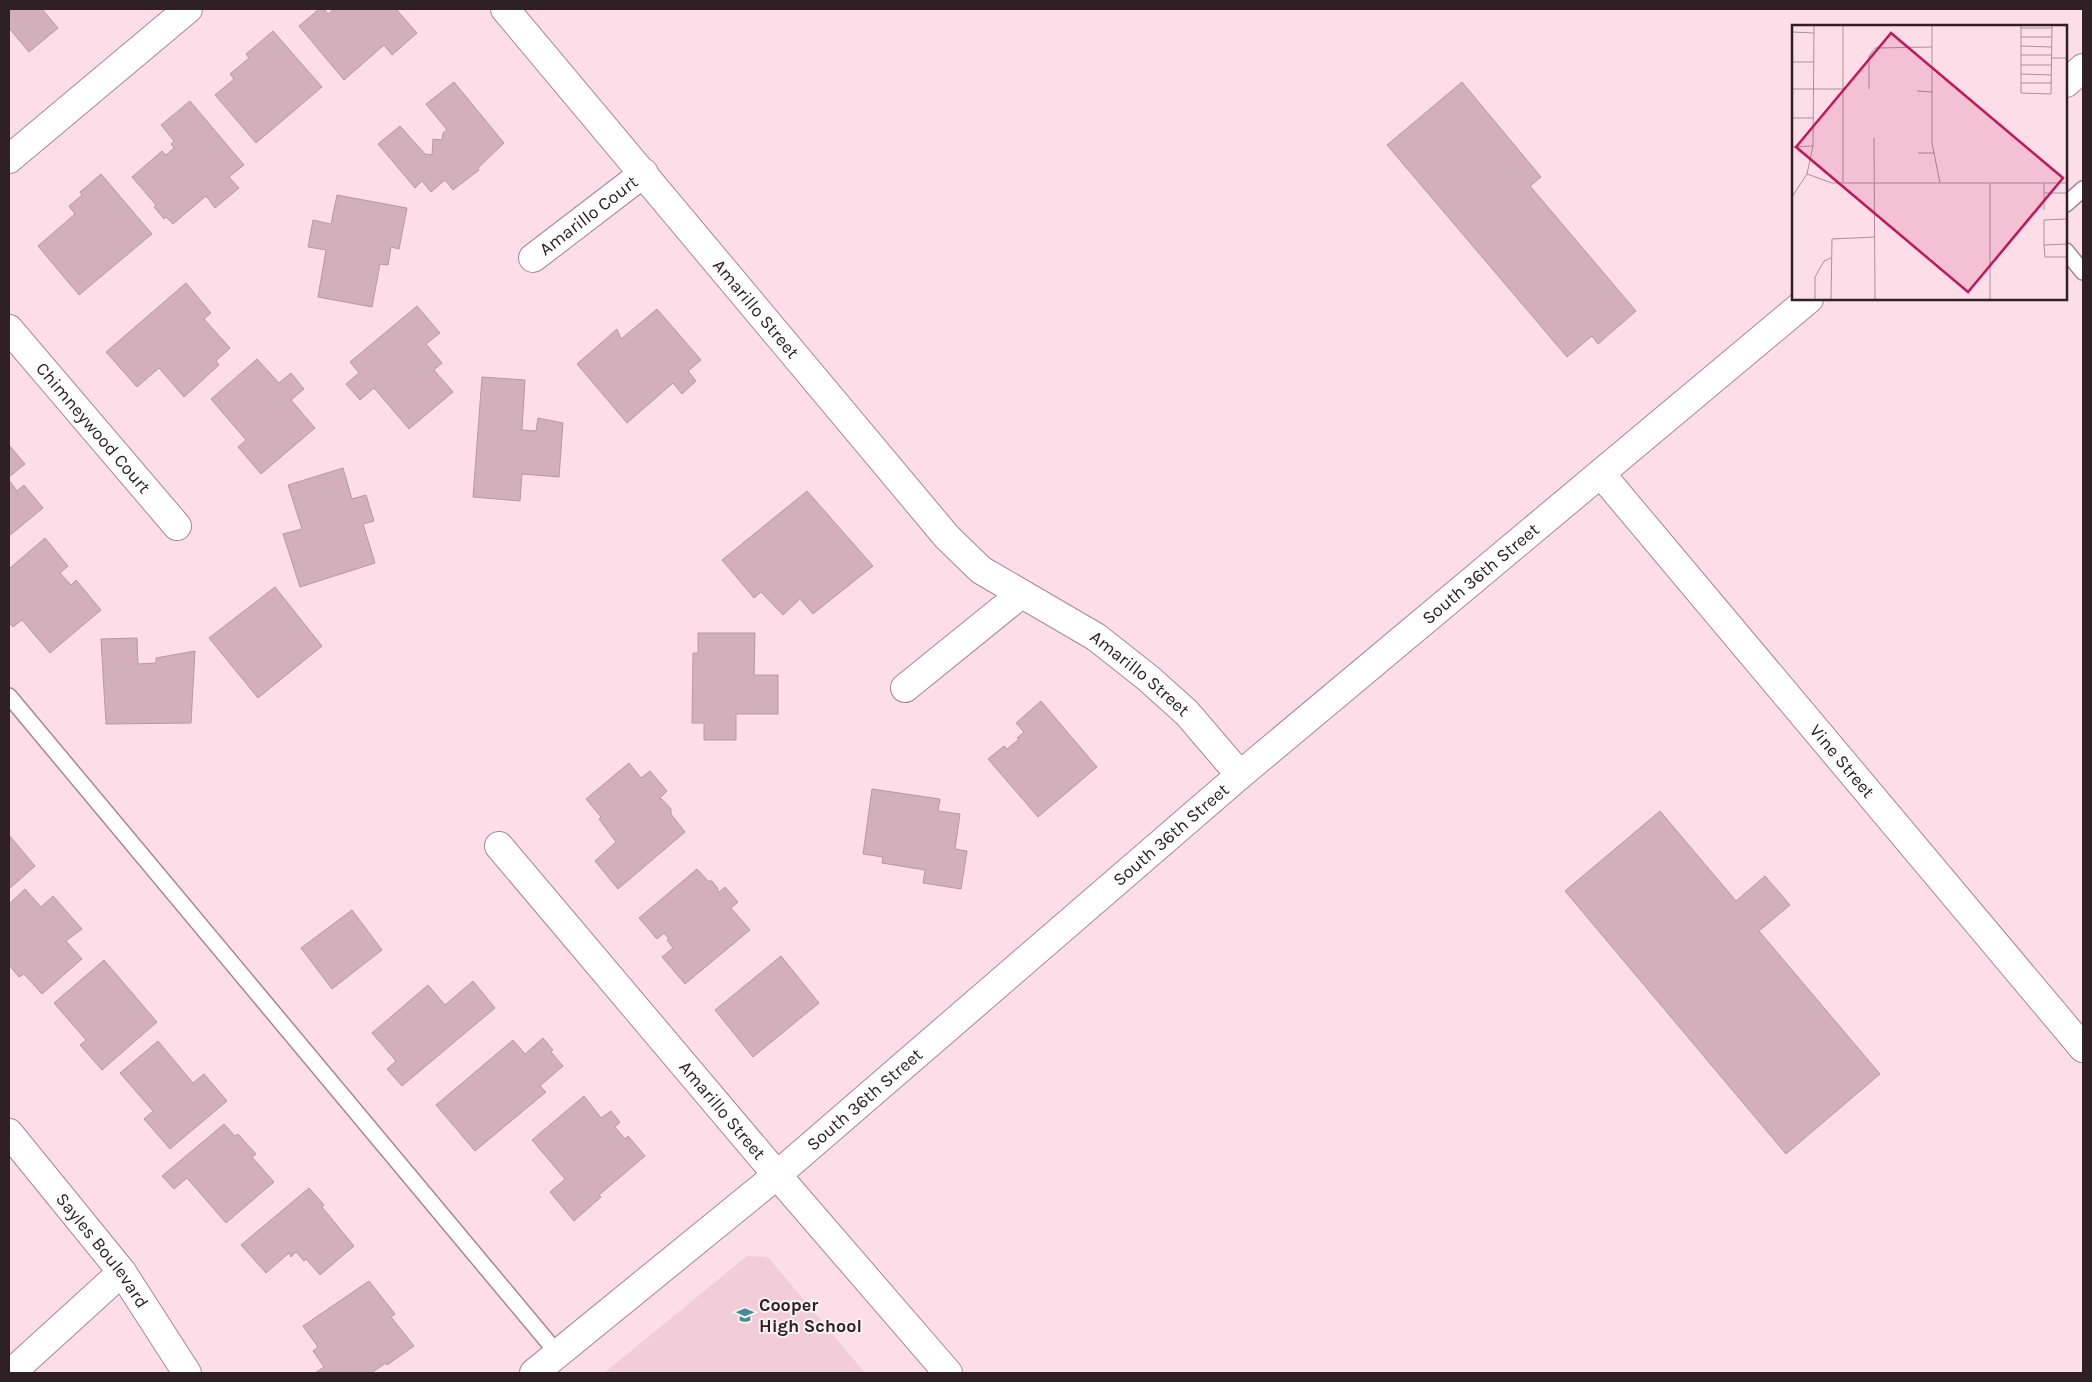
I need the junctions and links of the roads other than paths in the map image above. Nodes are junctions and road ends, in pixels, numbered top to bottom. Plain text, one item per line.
1 (188, 9) edge
2 (505, 9) edge
3 (2083, 68) edge
4 (2067, 82) edge
5 (9, 159) edge
6 (644, 173) junction
7 (2083, 189) edge
8 (2067, 203) edge
9 (2067, 252) edge
10 (533, 258) dead end
11 (2083, 272) edge
12 (1809, 300) edge
13 (9, 329) edge
14 (1602, 474) junction
15 (177, 526) dead end
16 (1020, 594) junction
17 (905, 688) dead end
18 (9, 696) edge
19 (1240, 775) junction
20 (499, 846) dead end
21 (2083, 1048) edge
22 (9, 1133) edge
23 (776, 1175) junction
24 (122, 1272) junction
25 (558, 1354) junction
26 (11, 1373) edge
27 (187, 1373) edge
28 (534, 1373) edge
29 (948, 1373) edge

1 - 5 street
2 - 6 street, Amarillo Street
3 - 4 street
6 - 10 street, Amarillo Court
6 - 16 street, Amarillo Street
7 - 8 lane
9 - 11 lane
12 - 14 street, South 36th Street
13 - 15 street, Chimneywood Court
14 - 19 street, South 36th Street
14 - 21 street, Vine Street
16 - 17 street
16 - 19 street, Amarillo Street
18 - 25 lane
19 - 23 street, South 36th Street
20 - 23 street, Amarillo Street
22 - 24 street, Sayles Boulevard
23 - 25 street, South 36th Street
23 - 29 street, Amarillo Street
24 - 26 street
24 - 27 street, Sayles Boulevard
25 - 28 street, South 36th Street

